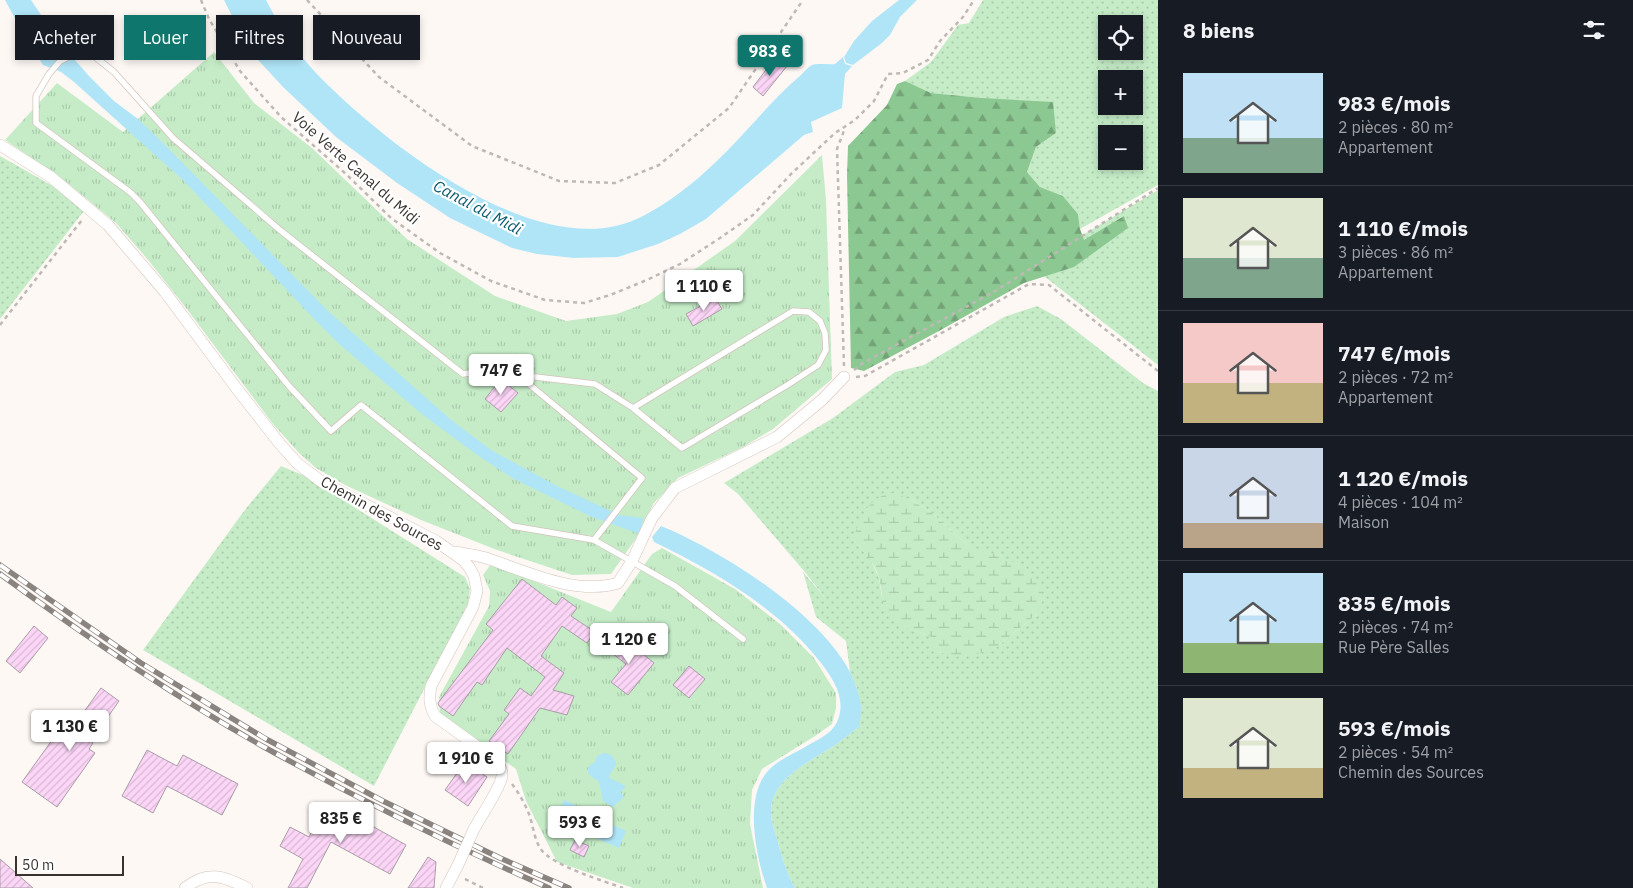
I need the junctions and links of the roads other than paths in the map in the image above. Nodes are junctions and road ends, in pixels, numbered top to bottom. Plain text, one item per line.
1 (0, 145) edge
2 (518, 375) junction
3 (844, 377) road end
4 (633, 408) junction
5 (594, 540) junction
6 (451, 551) junction
7 (632, 561) junction
8 (743, 639) dead end
9 (185, 888) edge
10 (247, 888) edge
11 (446, 888) edge

1 - 6 street, Chemin des Sources
2 - 4 lane
2 - 5 lane
2 - 5 lane
3 - 7 street
4 - 4 lane
5 - 7 lane
6 - 7 street
6 - 11 street, Chemin des Sources, bridge
7 - 8 lane
9 - 10 street

